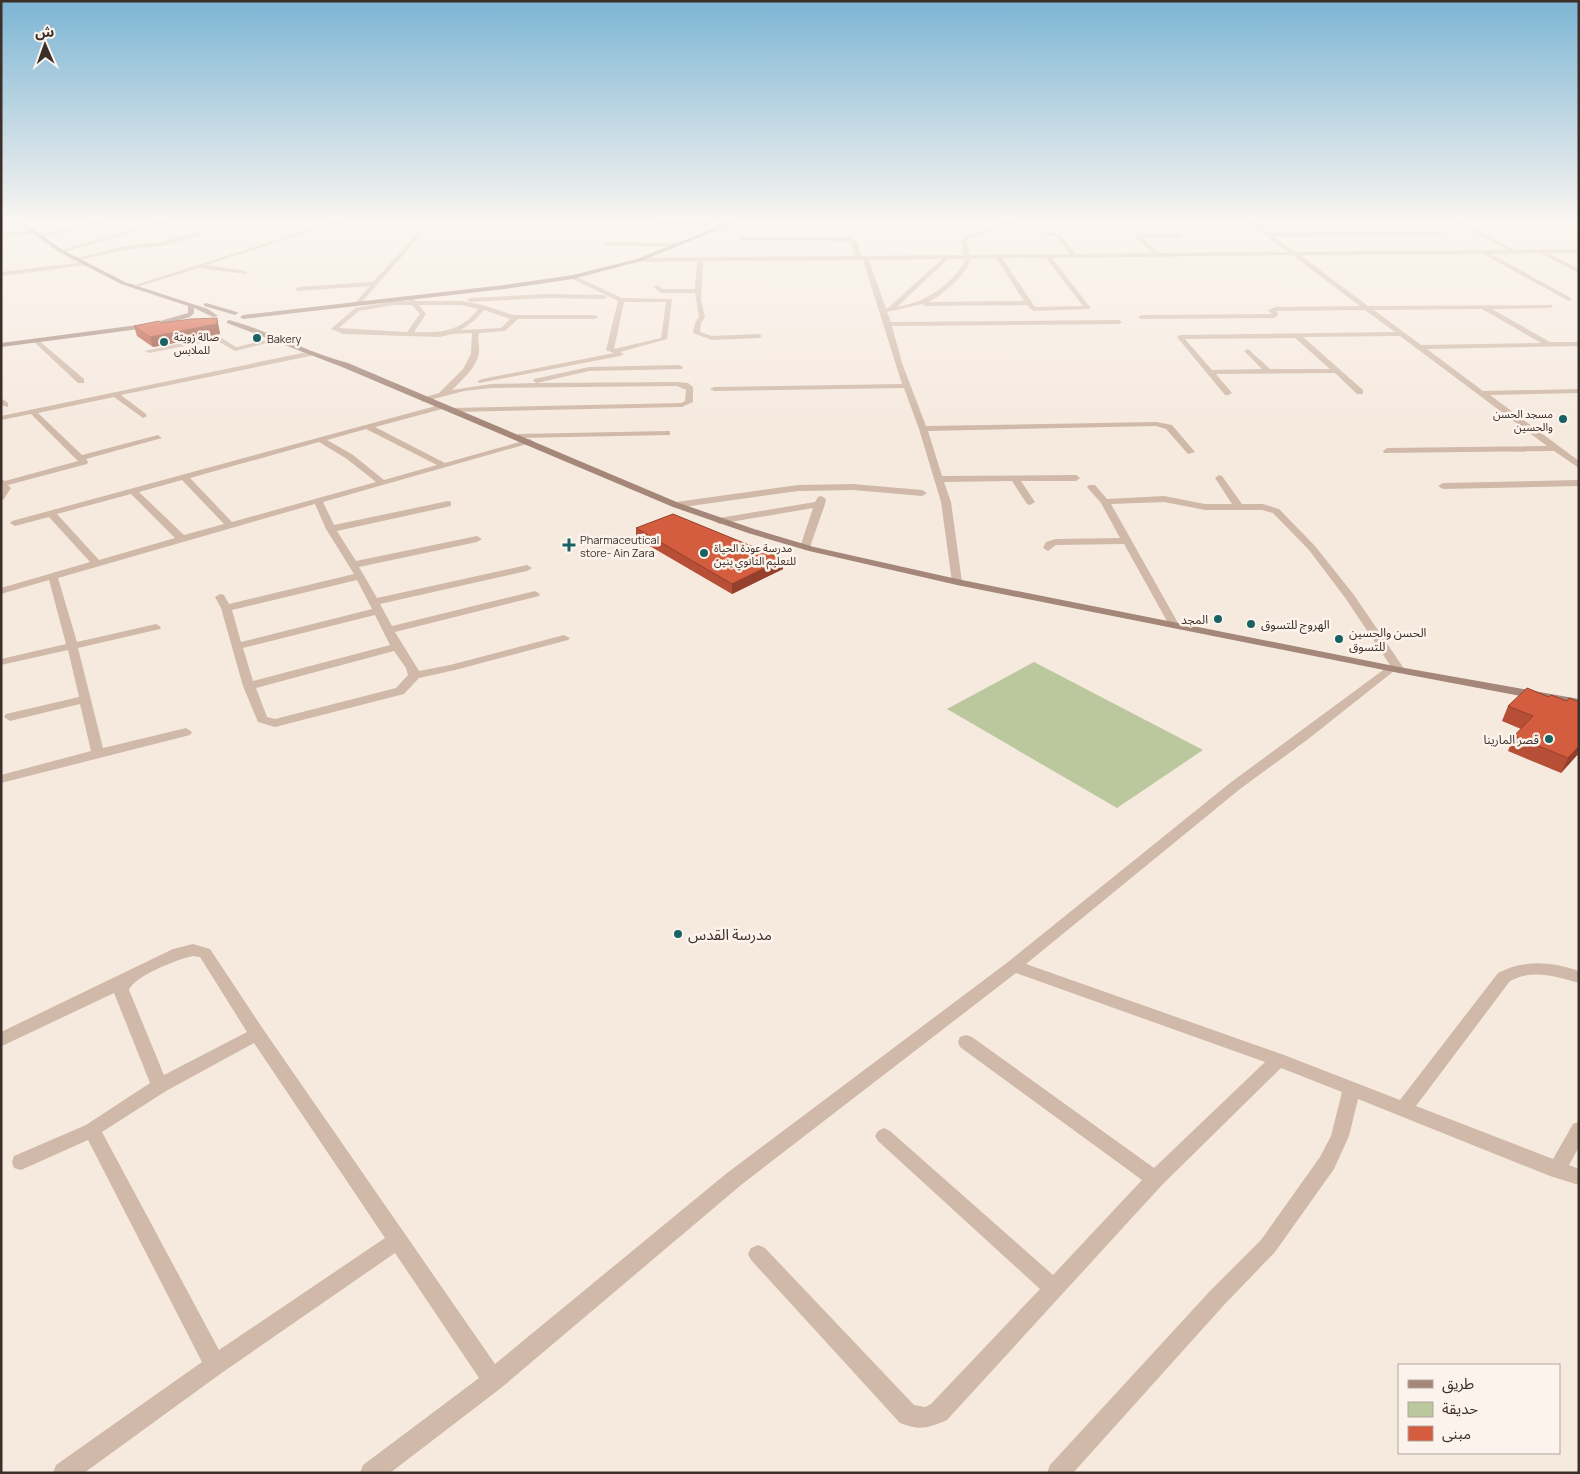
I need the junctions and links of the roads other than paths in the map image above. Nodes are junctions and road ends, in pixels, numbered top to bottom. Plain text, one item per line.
1 (138, 289) edge
2 (151, 289) edge
3 (298, 289) dead end
4 (301, 289) edge
5 (369, 289) edge
6 (498, 289) edge
7 (598, 289) edge
8 (659, 289) edge
9 (876, 289) edge
10 (912, 289) edge
11 (942, 289) edge
12 (1019, 289) edge
13 (1073, 289) edge
14 (1342, 289) edge
15 (1550, 289) edge
16 (698, 291) joint
17 (604, 297) dead end
18 (1569, 299) dead end
19 (385, 300) junction
20 (412, 300) junction
21 (621, 300) junction
22 (359, 302) junction
23 (435, 303) junction
24 (1028, 303) junction
25 (921, 304) junction
26 (191, 305) junction
27 (1550, 306) dead end
28 (481, 307) junction
29 (1484, 307) junction
30 (1369, 308) junction
31 (887, 311) junction
32 (240, 315) junction
33 (514, 317) junction
34 (595, 317) dead end
35 (1141, 317) dead end
36 (201, 319) edge
37 (218, 321) junction
38 (1119, 322) dead end
39 (888, 324) junction
40 (155, 325) junction
41 (476, 331) junction
42 (454, 332) junction
43 (410, 333) junction
44 (75, 334) junction
45 (1403, 334) junction
46 (1296, 335) junction
47 (759, 336) dead end
48 (280, 339) junction
49 (34, 340) junction
50 (666, 344) dead end
51 (1548, 344) junction
52 (1579, 344) edge
53 (1, 345) edge
54 (1421, 347) junction
55 (149, 351) edge
56 (1248, 351) dead end
57 (312, 353) junction
58 (345, 365) junction
59 (679, 367) dead end
60 (1336, 371) junction
61 (1211, 372) junction
62 (1268, 372) junction
63 (81, 381) dead end
64 (518, 386) junction
65 (906, 386) junction
66 (451, 387) junction
67 (714, 388) dead end
68 (1579, 391) edge
69 (1360, 392) dead end
70 (1482, 392) junction
71 (1228, 393) dead end
72 (115, 394) junction
73 (442, 395) junction
74 (425, 400) junction
75 (448, 408) junction
76 (32, 412) junction
77 (143, 416) dead end
78 (1, 418) edge
79 (368, 427) junction
80 (923, 429) junction
81 (667, 433) dead end
82 (514, 436) junction
83 (158, 438) dead end
84 (321, 440) junction
85 (530, 442) junction
86 (1559, 450) junction
87 (1387, 451) dead end
88 (1579, 451) edge
89 (1191, 452) dead end
90 (81, 458) junction
91 (1579, 465) edge
92 (445, 466) junction
93 (184, 477) junction
94 (1015, 478) junction
95 (1076, 478) dead end
96 (1219, 478) dead end
97 (938, 479) junction
98 (2, 483) edge
99 (383, 483) junction
100 (1579, 483) edge
101 (1443, 486) dead end
102 (1092, 487) dead end
103 (133, 491) junction
104 (922, 493) dead end
105 (1, 497) edge
106 (318, 502) junction
107 (1030, 502) dead end
108 (1105, 502) junction
109 (448, 504) dead end
110 (676, 505) junction
111 (1239, 507) junction
112 (51, 513) junction
113 (719, 521) junction
114 (16, 523) dead end
115 (230, 525) junction
116 (331, 529) junction
117 (182, 539) junction
118 (477, 539) dead end
119 (1127, 541) junction
120 (805, 547) junction
121 (1048, 548) dead end
122 (97, 564) junction
123 (353, 565) junction
124 (527, 568) dead end
125 (360, 576) junction
126 (53, 577) junction
127 (957, 582) junction
128 (2, 589) edge
129 (535, 594) dead end
130 (377, 607) junction
131 (1173, 624) junction
132 (156, 627) dead end
133 (389, 630) junction
134 (564, 638) dead end
135 (72, 645) junction
136 (237, 646) junction
137 (397, 647) junction
138 (1, 662) edge
139 (1395, 669) junction
140 (414, 675) junction
141 (249, 686) junction
142 (86, 699) junction
143 (1579, 703) edge
144 (10, 717) dead end
145 (186, 732) dead end
146 (98, 754) junction
147 (1, 779) edge
148 (1014, 966) junction
149 (1579, 977) edge
150 (124, 981) junction
151 (257, 1034) junction
152 (2, 1038) edge
153 (966, 1042) dead end
154 (1278, 1060) junction
155 (160, 1086) junction
156 (1352, 1088) junction
157 (1404, 1108) junction
158 (1579, 1129) edge
159 (92, 1130) junction
160 (884, 1136) dead end
161 (21, 1162) dead end
162 (1557, 1170) junction
163 (1579, 1177) edge
164 (1156, 1179) junction
165 (398, 1240) junction
166 (758, 1254) dead end
167 (1053, 1288) junction
168 (215, 1365) junction
169 (493, 1380) junction
170 (64, 1473) edge
171 (371, 1473) edge
172 (1058, 1473) edge

1 - 26 main road
2 - 32 main road
3 - 4 street
5 - 22 street
6 - 20 main road
7 - 21 street
8 - 16 street
9 - 31 street
10 - 31 street
11 - 25 street
12 - 24 street
13 - 24 street
14 - 30 street
15 - 18 street
16 - 47 street
17 - 23 street
19 - 20 main road
19 - 22 main road
19 - 32 main road
20 - 23 street
20 - 43 street
20 - 43 street
21 - 21 street
22 - 32 main road
23 - 28 street
24 - 25 street
25 - 31 street
26 - 37 main road
26 - 40 main road
27 - 29 street
28 - 33 street
28 - 42 street
29 - 30 street
29 - 51 street
30 - 35 street
30 - 45 street
31 - 39 street
32 - 37 main road
32 - 37 main road
32 - 58 main road
33 - 34 street
33 - 41 street
36 - 37 main road
37 - 48 main road
38 - 39 street
39 - 65 street
40 - 44 main road
40 - 44 main road
41 - 42 street
41 - 66 street
42 - 43 street
44 - 49 main road
45 - 46 street
45 - 54 street
46 - 60 street
46 - 61 street
48 - 55 street
48 - 57 main road
49 - 53 main road
49 - 63 street
50 - 66 street
51 - 52 street
51 - 54 street
54 - 70 street
56 - 62 street
57 - 58 main road
57 - 72 street
58 - 74 main road
59 - 64 street
60 - 62 street
60 - 69 street
61 - 62 street
61 - 71 street
64 - 73 street
64 - 75 street
65 - 67 street
65 - 80 street
66 - 73 street
68 - 70 street
70 - 86 street
72 - 76 street
72 - 77 street
73 - 74 street
74 - 75 main road
75 - 79 street
75 - 82 main road
76 - 78 street
76 - 90 street
79 - 84 street
79 - 92 street
80 - 89 street
80 - 97 street
81 - 82 street
82 - 85 main road
83 - 90 street
84 - 93 street
84 - 99 street
85 - 92 street
85 - 110 main road
86 - 87 street
86 - 88 street
86 - 91 street
90 - 98 street
92 - 99 street
93 - 103 street
93 - 115 street
94 - 95 street
94 - 97 street
94 - 107 street
96 - 111 street
97 - 127 street
98 - 105 street
99 - 106 street
100 - 101 street
102 - 108 street
103 - 112 street
103 - 117 street
104 - 110 street
106 - 115 street
106 - 116 street
108 - 111 street
108 - 119 street
109 - 116 street
110 - 113 main road
111 - 139 street
112 - 114 street
112 - 122 street
113 - 120 main road
113 - 120 street
115 - 117 street
116 - 123 street
117 - 122 street
118 - 123 street
119 - 121 street
119 - 131 street
120 - 127 main road
122 - 126 street
123 - 125 street
124 - 130 street
125 - 130 street
125 - 136 street
126 - 128 street
126 - 135 street
127 - 131 main road
129 - 133 street
130 - 133 street
130 - 136 street
131 - 139 main road
132 - 135 street
133 - 137 street
134 - 140 street
135 - 138 street
135 - 142 street
136 - 141 street
137 - 140 street
137 - 141 street
139 - 143 main road
139 - 148 street
140 - 141 street
142 - 144 street
142 - 146 street
145 - 146 street
146 - 147 street
148 - 154 street
148 - 169 street
149 - 157 street
150 - 151 street
150 - 152 street
150 - 155 street
151 - 155 street
151 - 165 street
153 - 164 street
154 - 156 street
154 - 164 street
155 - 159 street
156 - 157 street
156 - 172 street
157 - 162 street
158 - 162 street
159 - 161 street
159 - 168 street
160 - 167 street
162 - 163 street
164 - 167 street
165 - 168 street
165 - 169 street
166 - 167 street
168 - 170 street
169 - 171 street

